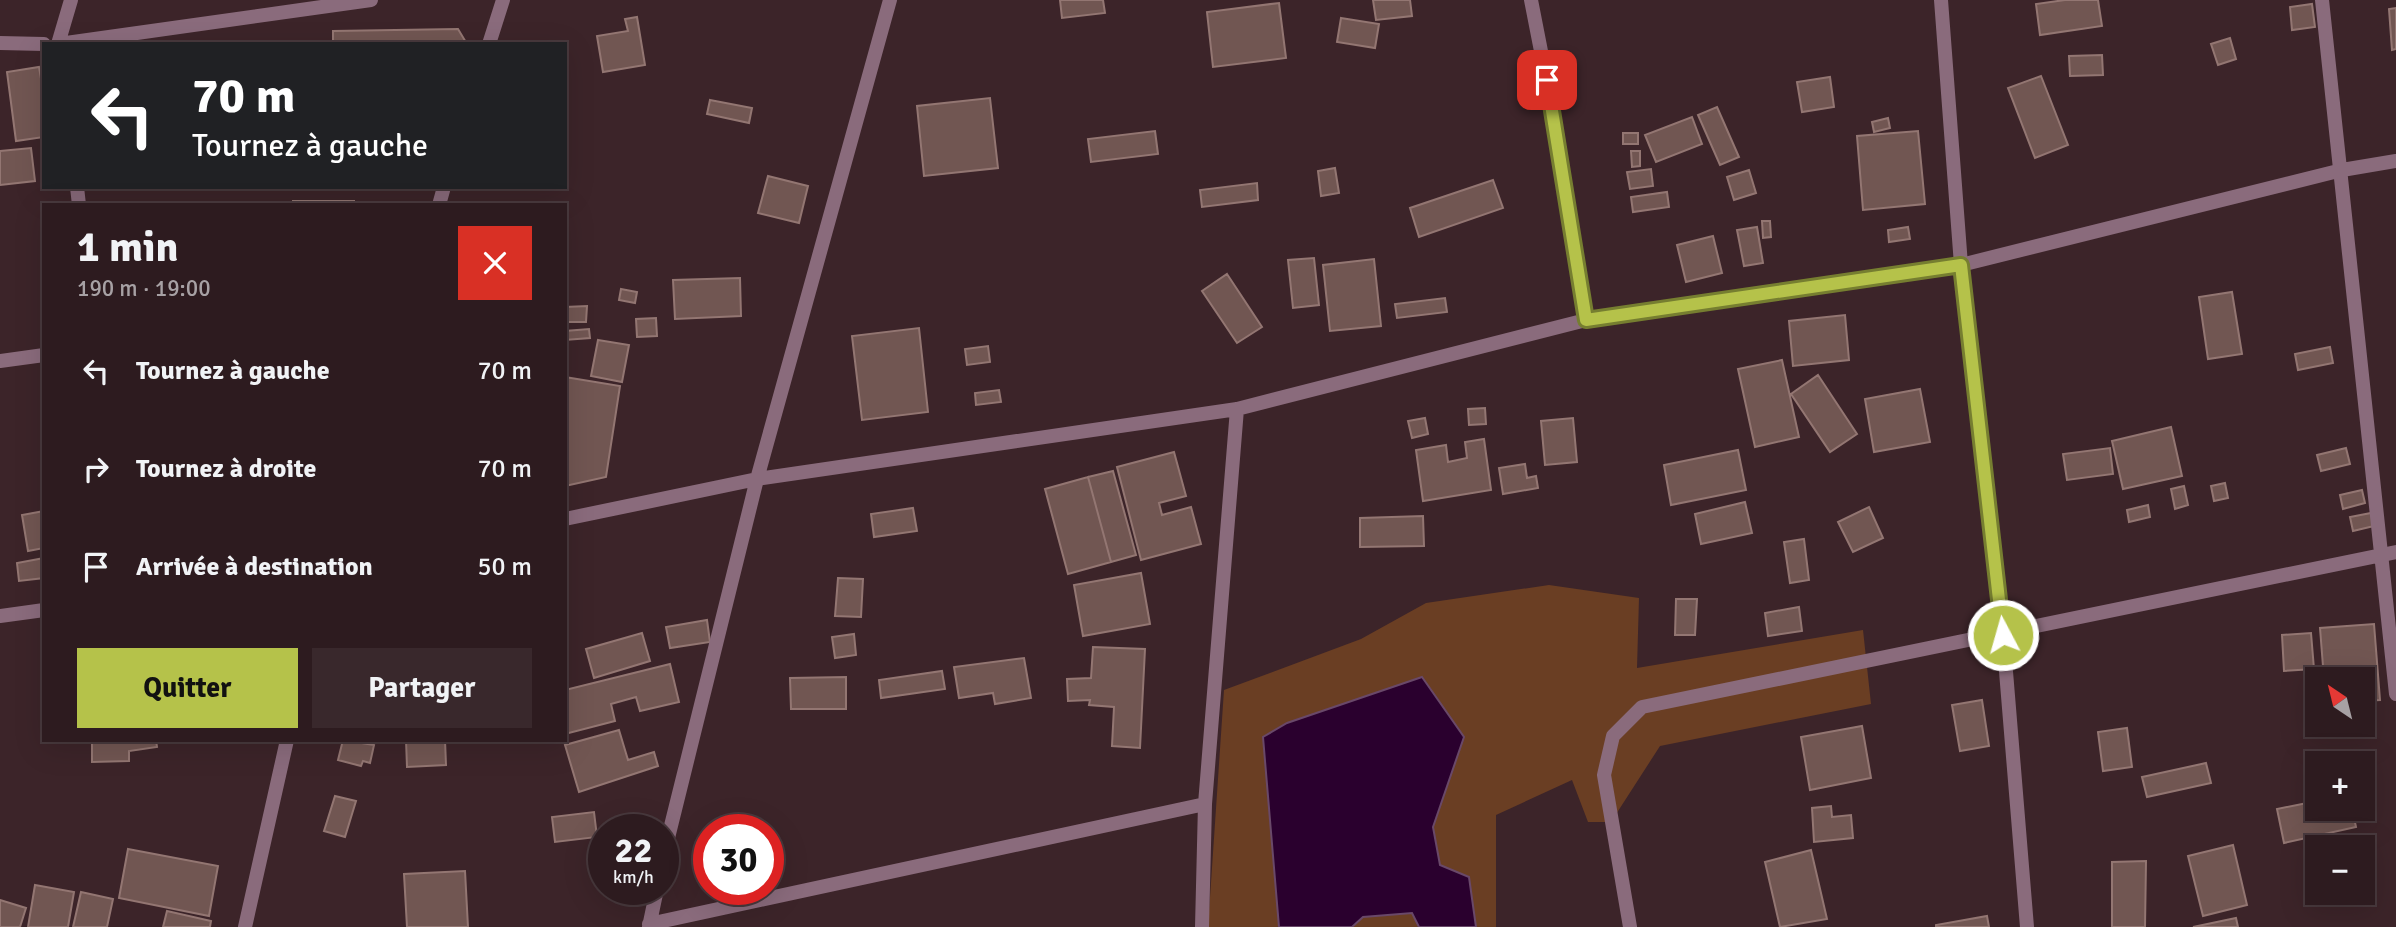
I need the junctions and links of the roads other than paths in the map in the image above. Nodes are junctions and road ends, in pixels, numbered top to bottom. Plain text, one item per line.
1 (71, 0) edge
2 (371, 0) edge
3 (503, 0) edge
4 (891, 0) edge
5 (1531, 0) edge
6 (1941, 0) edge
7 (2322, 0) edge
8 (59, 42) edge
9 (72, 42) edge
10 (490, 42) edge
11 (0, 43) edge
12 (42, 44) edge
13 (2396, 161) edge
14 (2342, 170) junction
15 (1961, 265) junction
16 (1586, 320) junction
17 (42, 355) edge
18 (0, 361) edge
19 (1237, 409) junction
20 (757, 479) junction
21 (567, 519) edge
22 (2396, 552) edge
23 (2381, 555) junction
24 (42, 610) edge
25 (0, 617) edge
26 (2003, 635) junction
27 (2396, 694) edge
28 (287, 742) edge
29 (1205, 804) junction
30 (674, 814) edge
31 (653, 905) edge
32 (649, 925) edge
33 (245, 927) edge
34 (1202, 927) edge
35 (1630, 927) edge
36 (2027, 927) edge

1 - 8 street
2 - 9 street
3 - 10 street
4 - 20 street
5 - 16 street
6 - 15 street
7 - 14 street
11 - 12 street
13 - 14 street
14 - 15 street
14 - 23 street
15 - 16 street
15 - 26 street
16 - 19 street
17 - 18 street
19 - 20 street
19 - 29 street
20 - 21 street
20 - 30 street
22 - 23 street
23 - 26 street
23 - 27 street
24 - 25 street
26 - 35 street
26 - 36 street
28 - 33 street
29 - 32 street
29 - 34 street
31 - 32 street

